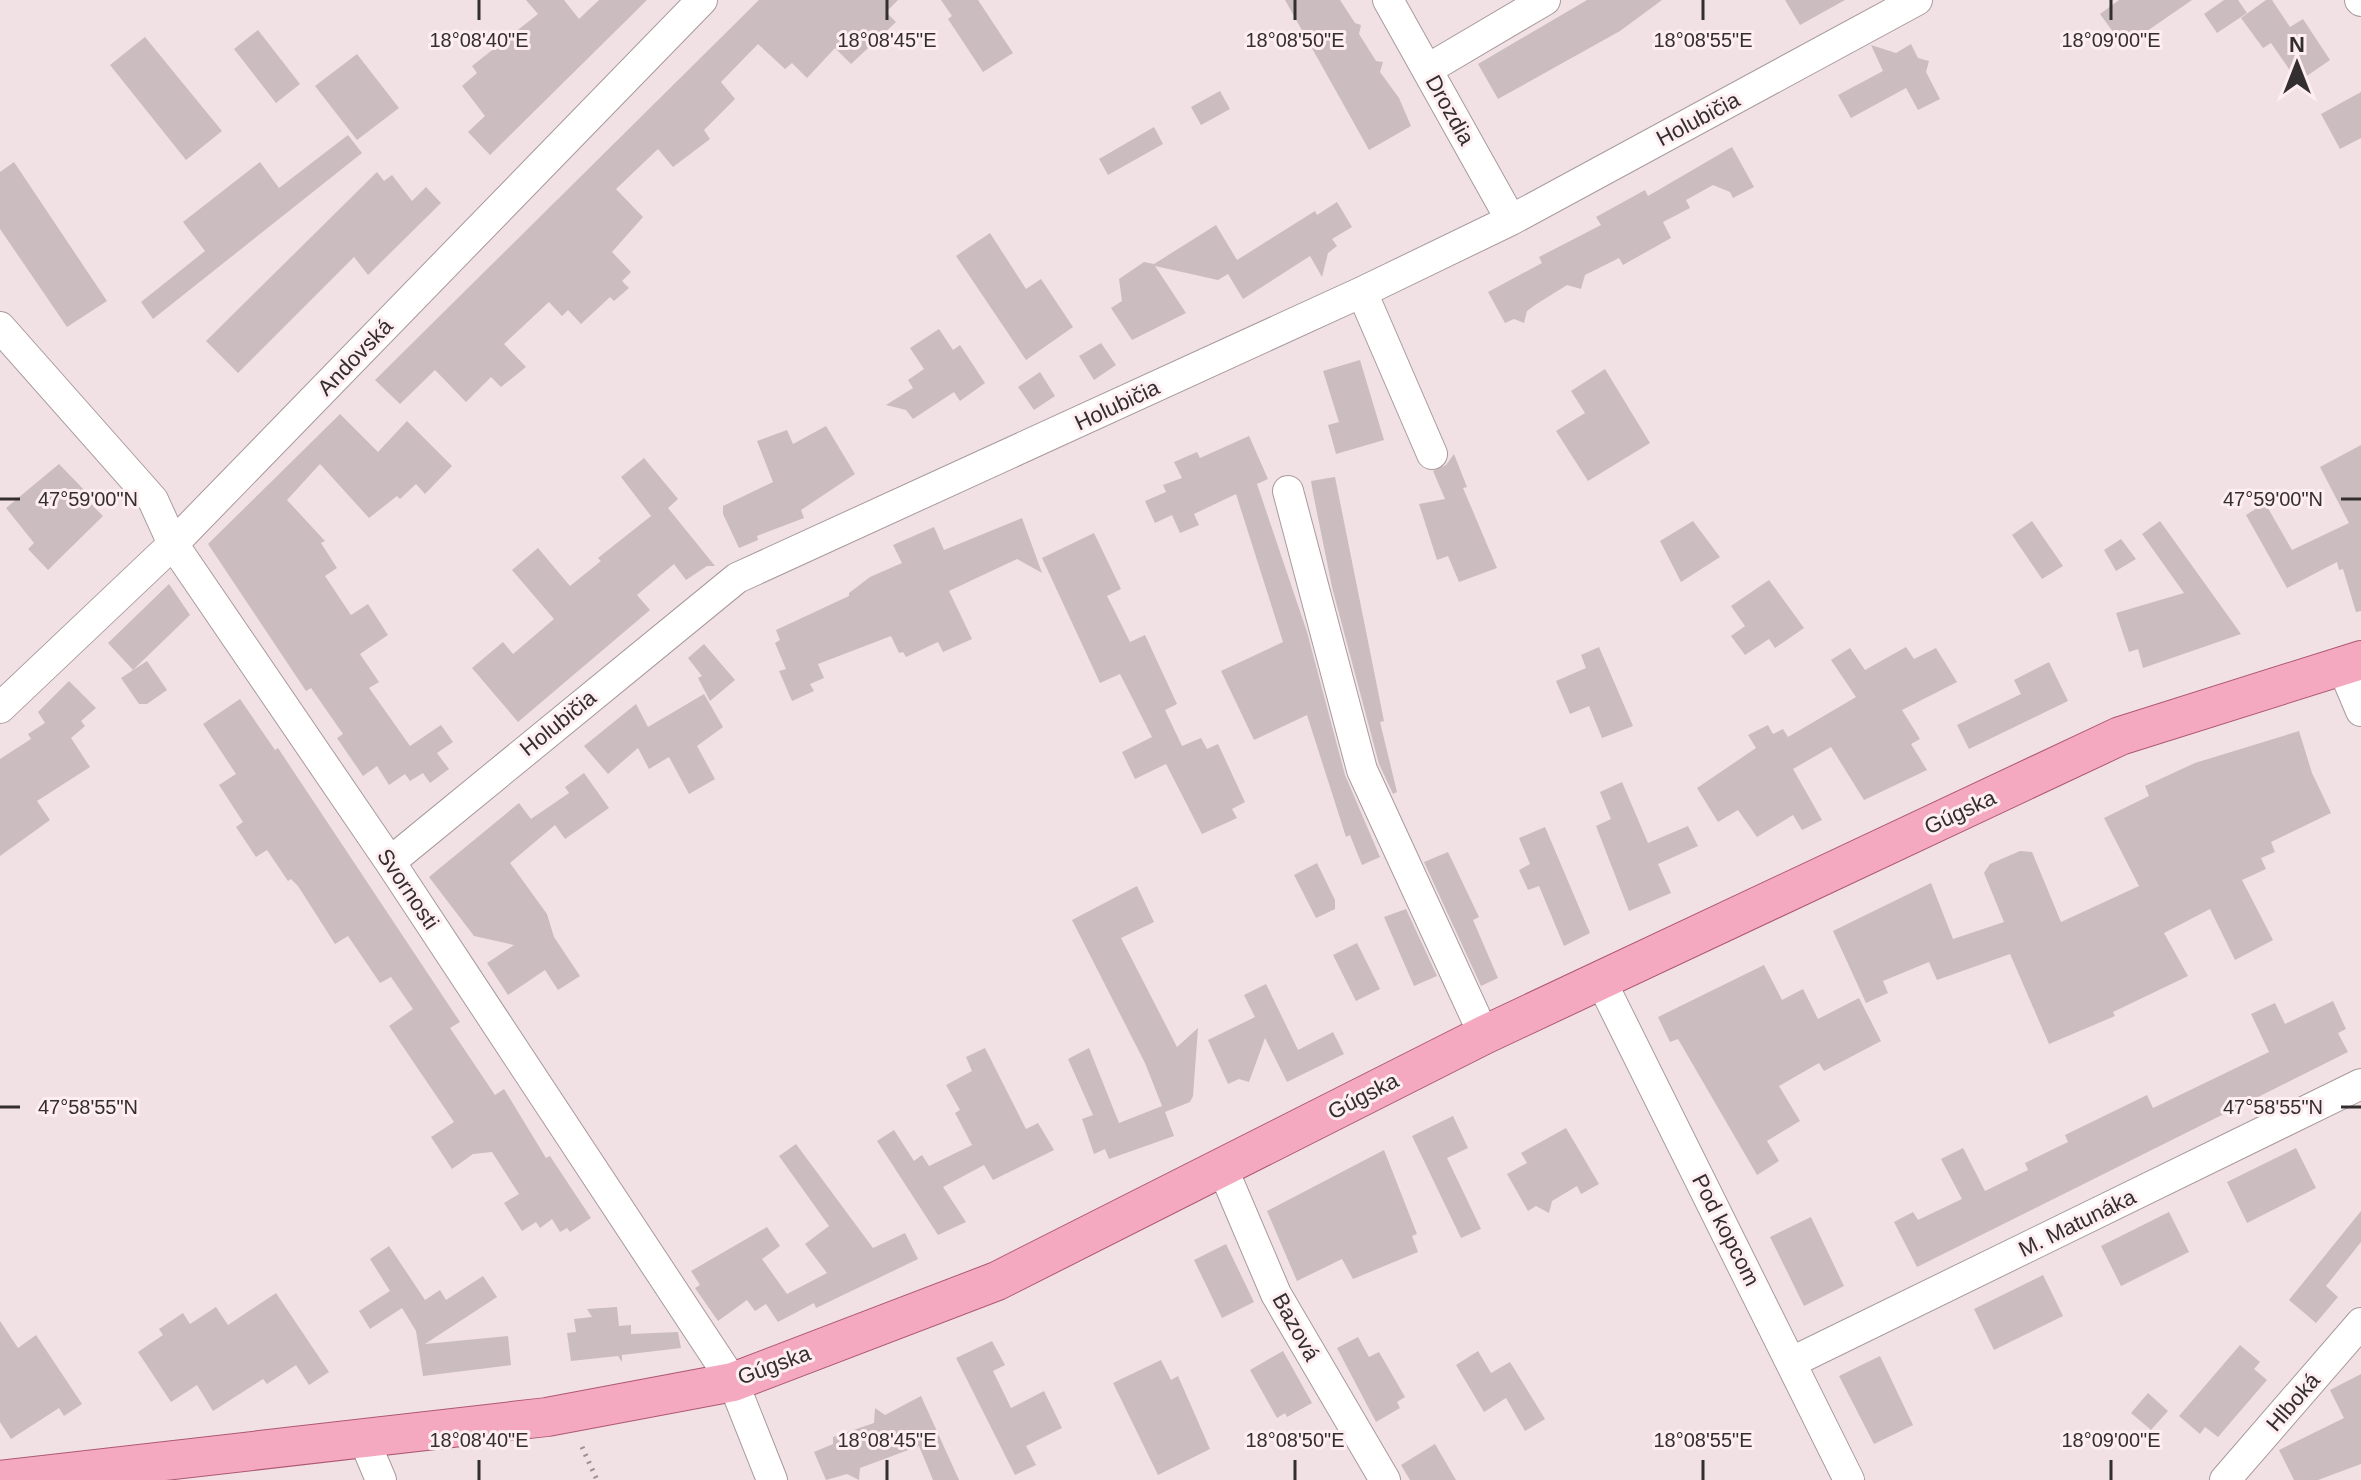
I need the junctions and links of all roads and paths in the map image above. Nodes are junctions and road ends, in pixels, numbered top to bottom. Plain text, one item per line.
1 (702, 0) edge
2 (1388, 0) edge
3 (1545, 0) edge
4 (1917, 0) edge
5 (1886, 8) edge
6 (1428, 69) junction
7 (1511, 220) junction
8 (1362, 292) junction
9 (0, 327) edge
10 (1432, 454) dead end
11 (1288, 491) dead end
12 (173, 544) junction
13 (2352, 663) edge
14 (0, 708) edge
15 (2361, 711) edge
16 (390, 862) junction
17 (1601, 981) junction
18 (1484, 1035) junction
19 (2361, 1084) edge
20 (1222, 1167) junction
21 (2361, 1323) edge
22 (1792, 1362) junction
23 (733, 1382) junction
24 (362, 1435) junction
25 (582, 1447) dead end
26 (0, 1480) edge
27 (381, 1480) edge
28 (597, 1480) edge
29 (772, 1480) edge
30 (1385, 1480) edge
31 (1849, 1480) edge
32 (2225, 1480) edge

1 - 12 street, Andovská
2 - 6 street, Drozdia
3 - 6 street
4 - 5 street, Holubičia
5 - 7 street, Holubičia
6 - 7 street, Drozdia
7 - 8 street, Holubičia
8 - 10 street
8 - 16 street, Holubičia
9 - 12 street, Svornosti
11 - 18 street
12 - 14 street, Andovská
12 - 16 street, Svornosti
13 - 15 street
13 - 17 main road, Gúgska
16 - 23 street, Svornosti
17 - 18 main road, Gúgska
17 - 22 street, Pod kopcom
18 - 20 main road, Gúgska
19 - 22 street, M. Matunáka
20 - 23 main road, Gúgska
20 - 30 street, Bazová
21 - 32 street, Hlboká
22 - 31 street, Pod kopcom
23 - 24 main road, Gúgska
23 - 29 street, Svornosti
24 - 26 main road, Gúgska
24 - 27 street
25 - 28 path

